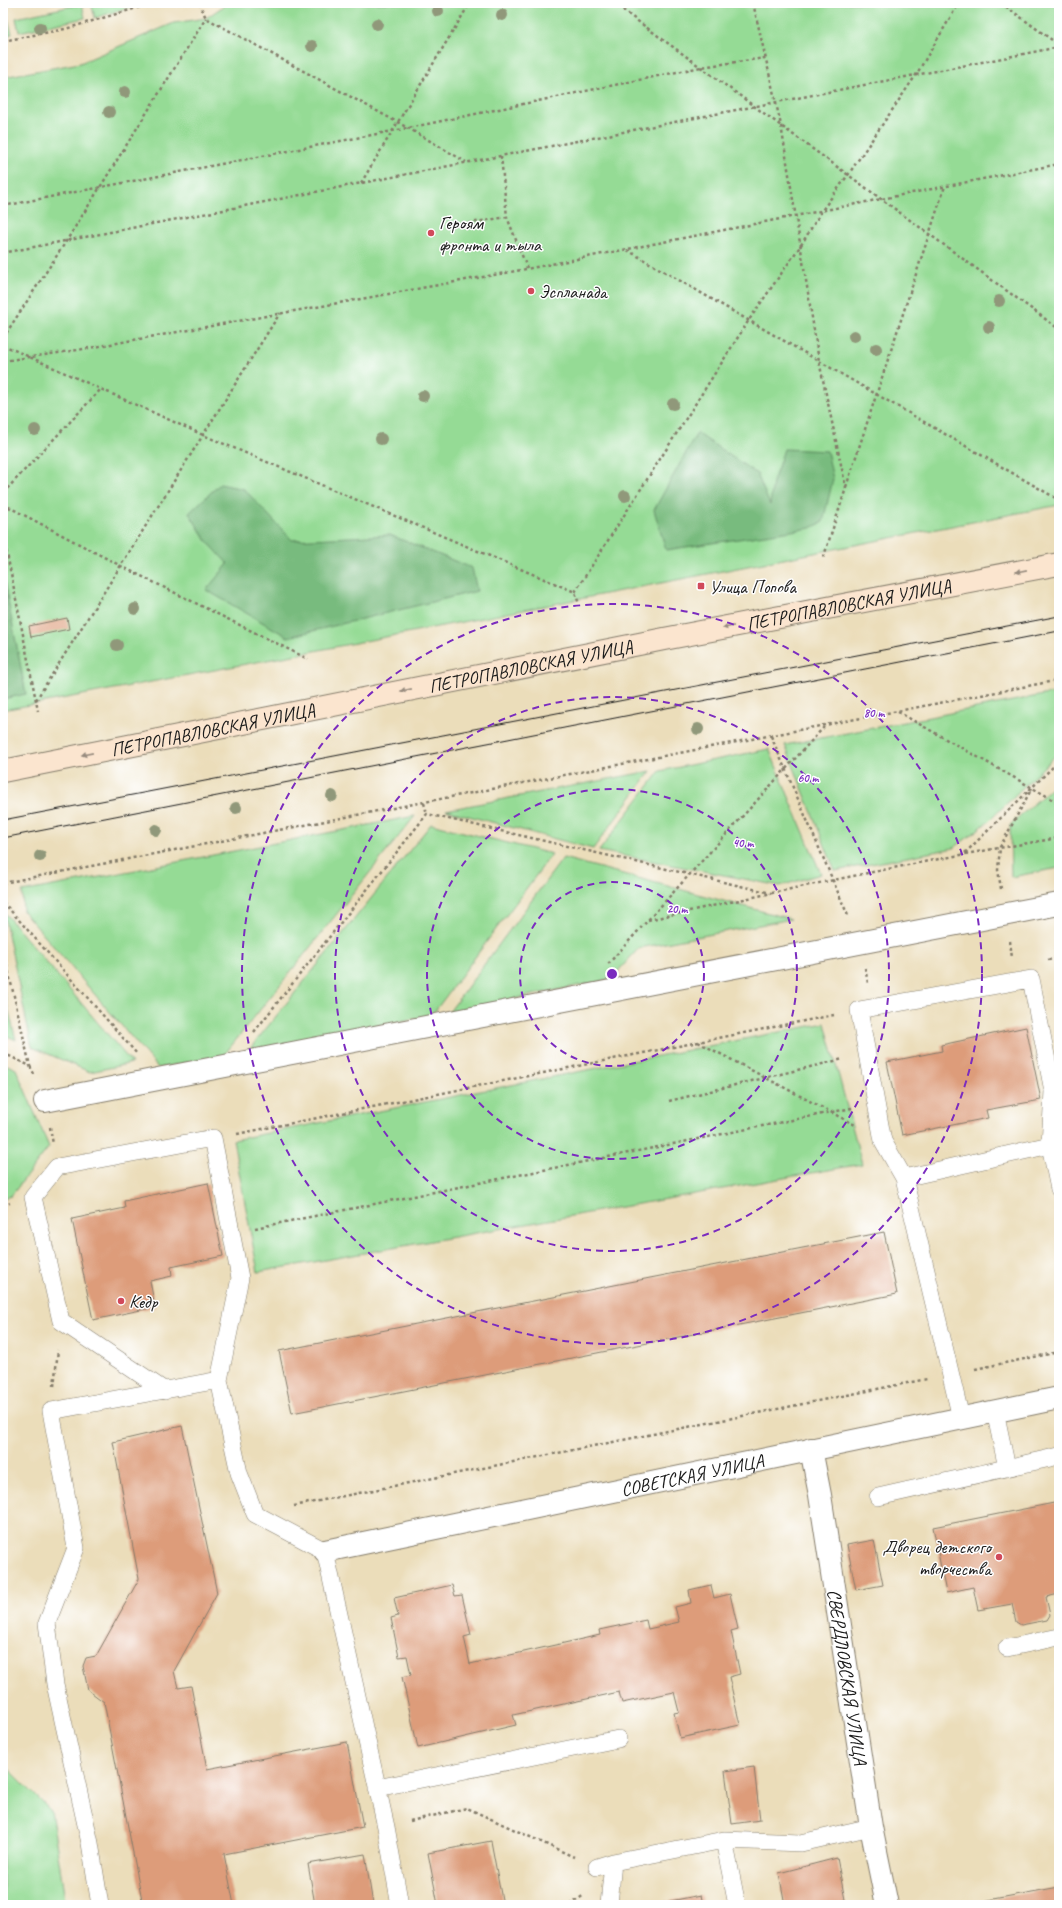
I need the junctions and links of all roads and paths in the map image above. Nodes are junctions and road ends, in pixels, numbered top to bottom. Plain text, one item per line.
1 (154, 3) edge
2 (199, 3) edge
3 (470, 3) edge
4 (613, 3) edge
5 (753, 3) edge
6 (959, 3) edge
7 (1001, 3) edge
8 (206, 18) junction
9 (3, 41) edge
10 (1059, 46) edge
11 (765, 58) junction
12 (701, 67) junction
13 (916, 75) junction
14 (775, 102) junction
15 (754, 106) junction
16 (396, 123) junction
17 (781, 125) junction
18 (408, 128) junction
19 (392, 131) junction
20 (501, 156) junction
21 (466, 162) junction
22 (1059, 164) edge
23 (848, 175) junction
24 (361, 183) junction
25 (945, 186) junction
26 (98, 189) junction
27 (880, 198) junction
28 (3, 206) edge
29 (823, 209) junction
30 (796, 216) junction
31 (507, 217) junction
32 (451, 226) dead end
33 (929, 235) junction
34 (67, 240) junction
35 (801, 245) junction
36 (626, 249) junction
37 (3, 253) edge
38 (526, 268) junction
39 (281, 313) junction
40 (749, 320) junction
41 (1059, 329) edge
42 (3, 338) edge
43 (3, 345) edge
44 (33, 358) junction
45 (819, 361) junction
46 (3, 362) edge
47 (102, 388) junction
48 (877, 394) junction
49 (203, 435) junction
50 (846, 488) junction
51 (3, 493) edge
52 (1059, 500) edge
53 (3, 504) edge
54 (3, 533) edge
55 (823, 559) dead end
56 (1059, 564) edge
57 (121, 566) junction
58 (575, 592) junction
59 (578, 604) dead end
60 (308, 659) dead end
61 (1059, 680) edge
62 (36, 700) junction
63 (38, 711) dead end
64 (898, 712) junction
65 (825, 726) junction
66 (771, 736) junction
67 (1059, 761) edge
68 (785, 770) junction
69 (3, 771) edge
70 (1032, 788) junction
71 (424, 803) junction
72 (1059, 803) edge
73 (427, 814) junction
74 (1059, 838) edge
75 (1000, 847) junction
76 (965, 853) junction
77 (998, 870) dead end
78 (690, 874) junction
79 (832, 880) junction
80 (3, 883) edge
81 (771, 893) junction
82 (839, 896) dead end
83 (3, 902) edge
84 (1059, 904) edge
85 (648, 920) junction
86 (860, 943) junction
87 (3, 948) edge
88 (607, 965) dead end
89 (866, 1009) junction
90 (698, 1042) junction
91 (3, 1053) edge
92 (867, 1053) junction
93 (30, 1066) junction
94 (227, 1066) junction
95 (766, 1077) junction
96 (160, 1079) junction
97 (45, 1101) junction
98 (669, 1101) dead end
99 (876, 1103) junction
100 (832, 1112) junction
101 (213, 1138) junction
102 (883, 1141) junction
103 (1050, 1145) junction
104 (57, 1167) junction
105 (904, 1178) junction
106 (1059, 1189) edge
107 (231, 1233) junction
108 (61, 1321) junction
109 (1059, 1352) edge
110 (952, 1374) junction
111 (219, 1380) junction
112 (165, 1391) junction
113 (1059, 1398) edge
114 (51, 1411) junction
115 (995, 1411) junction
116 (961, 1418) junction
117 (811, 1449) junction
118 (1059, 1456) edge
119 (1007, 1468) junction
120 (878, 1497) dead end
121 (255, 1514) junction
122 (325, 1551) junction
123 (1059, 1638) edge
124 (1007, 1648) dead end
125 (618, 1739) dead end
126 (377, 1788) junction
127 (386, 1827) junction
128 (871, 1827) junction
129 (724, 1840) junction
130 (605, 1864) junction
131 (100, 1905) edge
132 (400, 1905) edge
133 (570, 1905) edge
134 (609, 1905) edge
135 (737, 1905) edge
136 (887, 1905) edge

1 - 9 path
2 - 8 path
3 - 16 path
4 - 12 path
5 - 11 path
6 - 13 path
7 - 10 path
8 - 16 path
8 - 26 path
10 - 13 path
11 - 12 path
11 - 14 path
12 - 15 path
12 - 18 path
13 - 14 path
13 - 23 path
14 - 15 path
14 - 17 path
15 - 17 path
15 - 20 path
16 - 18 path
16 - 19 path
17 - 23 path
17 - 30 path
18 - 19 path
18 - 21 path
19 - 24 path
19 - 26 path
20 - 21 path
20 - 31 path
21 - 24 path
22 - 25 path
23 - 27 path
23 - 29 path
24 - 34 path
25 - 27 path
25 - 33 path
26 - 28 path
26 - 34 path
27 - 29 path
27 - 33 path
29 - 30 path
29 - 35 path
30 - 35 path
30 - 36 path
31 - 32 path
31 - 38 path
33 - 41 path
33 - 48 path
34 - 37 path
34 - 42 path
35 - 40 path
35 - 45 path
36 - 38 path
36 - 40 path
38 - 39 path
39 - 44 path
39 - 49 path
40 - 45 path
40 - 58 path
43 - 44 path
44 - 46 path
44 - 47 path
45 - 48 path
45 - 50 path
47 - 49 path
47 - 51 path
48 - 50 path
48 - 52 path
49 - 57 path
49 - 58 path
50 - 55 path
53 - 57 path
54 - 62 path
56 -> 69 main road, ПЕТРОПАВЛОВСКАЯ УЛИЦА
57 - 60 path
57 - 62 path
58 - 59 path
61 - 64 path
62 - 63 path
64 - 65 path
64 - 70 path
65 - 66 path
65 - 68 path
66 - 68 path
66 - 71 path
67 - 70 path
68 - 78 path
68 - 79 path
70 - 72 path
70 - 75 path
70 - 76 path
71 - 73 path
71 - 80 path
73 - 78 path
73 - 94 path
74 - 75 path
75 - 76 path
75 - 77 path
76 - 79 path
78 - 81 path
78 - 85 path
79 - 81 path
79 - 82 path
81 - 85 path
83 - 96 path
84 - 86 street
85 - 88 path
86 - 89 path
86 - 94 street
87 - 93 path
89 - 90 path
89 - 92 lane
89 - 103 lane
90 - 95 path
90 - 101 path
91 - 93 path
92 - 95 path
92 - 99 lane
93 - 97 path
94 - 96 street
95 - 98 path
95 - 100 path
96 - 97 street
97 - 104 path
99 - 100 path
99 - 102 lane
100 - 102 path
100 - 107 path
101 - 104 lane
101 - 107 lane
102 - 105 lane
103 - 105 lane
103 - 106 lane
104 - 108 lane
105 - 110 lane
107 - 111 lane
108 - 112 lane
108 - 114 path
109 - 110 path
110 - 116 lane
110 - 121 path
111 - 112 lane
111 - 121 lane
112 - 114 lane
113 - 115 street, СОВЕТСКАЯ УЛИЦА
114 - 131 lane
115 - 116 street, СОВЕТСКАЯ УЛИЦА
115 - 119 lane
116 - 117 street, СОВЕТСКАЯ УЛИЦА
117 - 122 street, СОВЕТСКАЯ УЛИЦА
117 - 128 street, СВЕРДЛОВСКАЯ УЛИЦА
118 - 119 lane
119 - 120 lane
121 - 122 lane
122 - 126 lane
123 - 124 lane
125 - 126 lane
126 - 127 lane
127 - 130 path
127 - 132 lane
128 - 129 lane
128 - 136 street, СВЕРДЛОВСКАЯ УЛИЦА
129 - 130 lane
129 - 135 lane
130 - 133 path
130 - 134 lane

